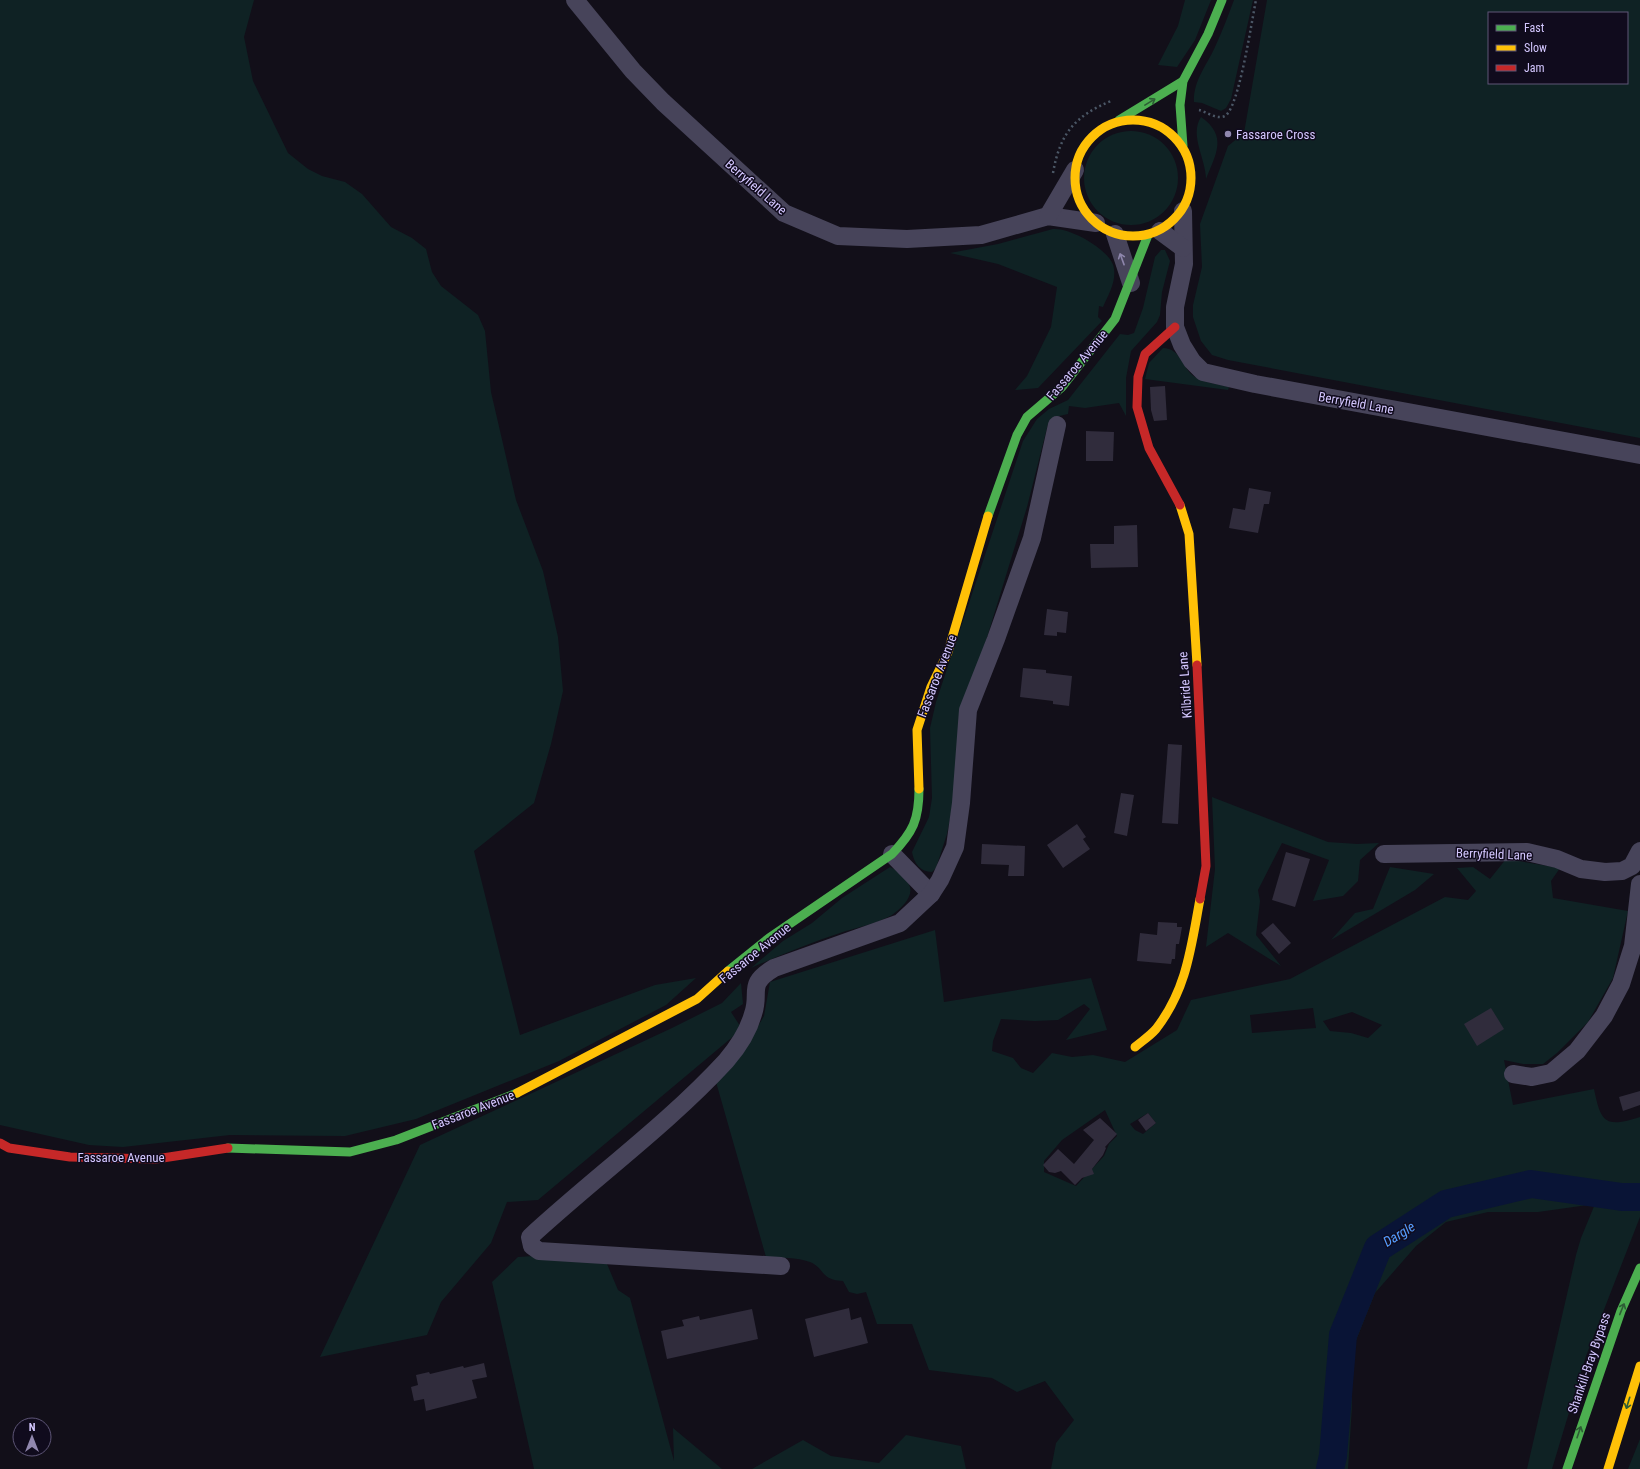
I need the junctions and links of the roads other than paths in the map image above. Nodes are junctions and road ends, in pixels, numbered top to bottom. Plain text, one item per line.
1 (575, 0) edge
2 (1222, 0) edge
3 (1182, 81) junction
4 (1116, 122) junction
5 (1183, 146) junction
6 (1075, 170) junction
7 (1182, 211) junction
8 (1048, 216) junction
9 (1096, 223) junction
10 (1154, 233) junction
11 (1115, 234) junction
12 (1183, 248) junction
13 (1130, 283) junction
14 (1175, 327) junction
15 (1057, 425) dead end
16 (1640, 455) edge
17 (1640, 851) edge
18 (892, 854) junction
19 (1384, 854) dead end
20 (1640, 884) edge
21 (931, 894) junction
22 (1135, 1047) dead end
23 (1513, 1074) dead end
24 (0, 1143) edge
25 (781, 1266) dead end
26 (1640, 1268) edge
27 (1640, 1366) edge
28 (1567, 1469) edge
29 (1608, 1469) edge

1 - 8 street, Berryfield Lane
2 - 3 main road
4 -> 3 main road
3 - 5 main road
4 - 5 main road
4 - 6 main road
5 - 7 main road
6 - 8 street
6 - 9 main road
7 - 10 main road
7 - 12 street, Berryfield Lane
8 - 9 street, Berryfield Lane
9 - 11 main road
10 - 11 main road
10 - 12 street
10 - 13 main road, Fassaroe Avenue
13 -> 11 street
12 - 14 street, Berryfield Lane
13 - 18 main road, Fassaroe Avenue
14 - 16 street, Berryfield Lane
14 - 22 main road, Kilbride Lane
15 - 21 street
17 - 19 street, Berryfield Lane
18 - 21 street
18 - 24 main road, Fassaroe Avenue
20 - 23 street
21 - 25 street
28 -> 26 main road, Shankill-Bray Bypass
27 -> 29 main road

